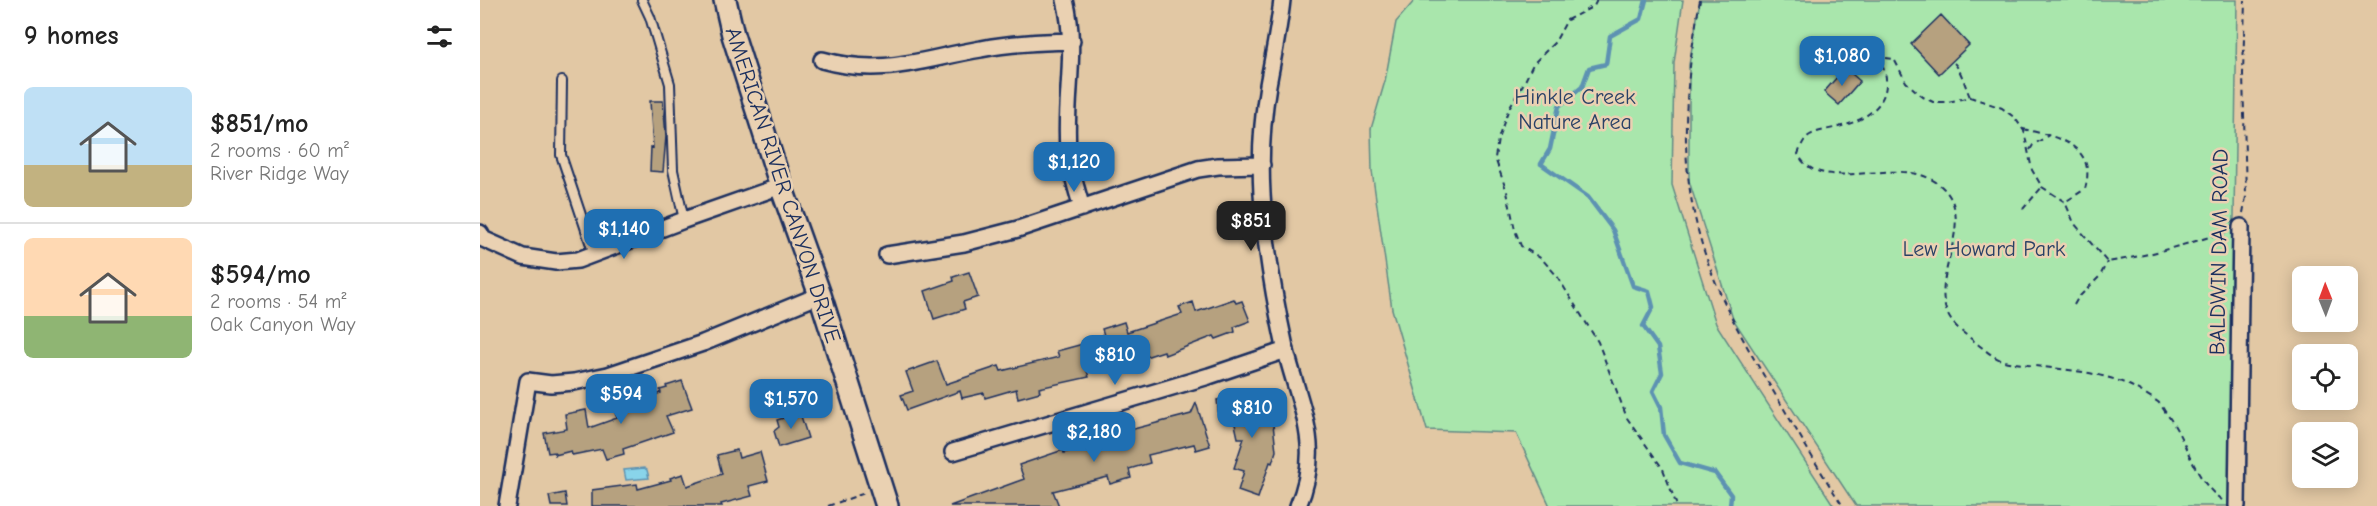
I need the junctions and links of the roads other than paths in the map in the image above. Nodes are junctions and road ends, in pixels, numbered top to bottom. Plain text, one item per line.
1 (642, 0) edge
2 (725, 0) edge
3 (1065, 0) edge
4 (1282, 0) edge
5 (1072, 41) junction
6 (822, 60) dead end
7 (561, 81) dead end
8 (1262, 165) junction
9 (782, 186) junction
10 (1082, 208) junction
11 (684, 220) junction
12 (2241, 227) road end
13 (481, 237) edge
14 (594, 254) junction
15 (887, 255) dead end
16 (820, 295) junction
17 (1286, 350) junction
18 (953, 452) dead end
19 (884, 497) edge
20 (507, 506) edge
21 (1298, 506) edge
22 (2237, 506) edge

1 - 11 lane
2 - 9 main road, AMERICAN RIVER CANYON DRIVE
3 - 5 street
4 - 8 street
5 - 6 street
5 - 10 street
7 - 14 lane
8 - 10 street
8 - 17 street
9 - 11 street
9 - 16 main road, AMERICAN RIVER CANYON DRIVE
10 - 15 street
11 - 14 street
12 - 22 street, BALDWIN DAM ROAD
13 - 14 street
16 - 19 main road, AMERICAN RIVER CANYON DRIVE
16 - 20 street
17 - 18 street
17 - 21 street

